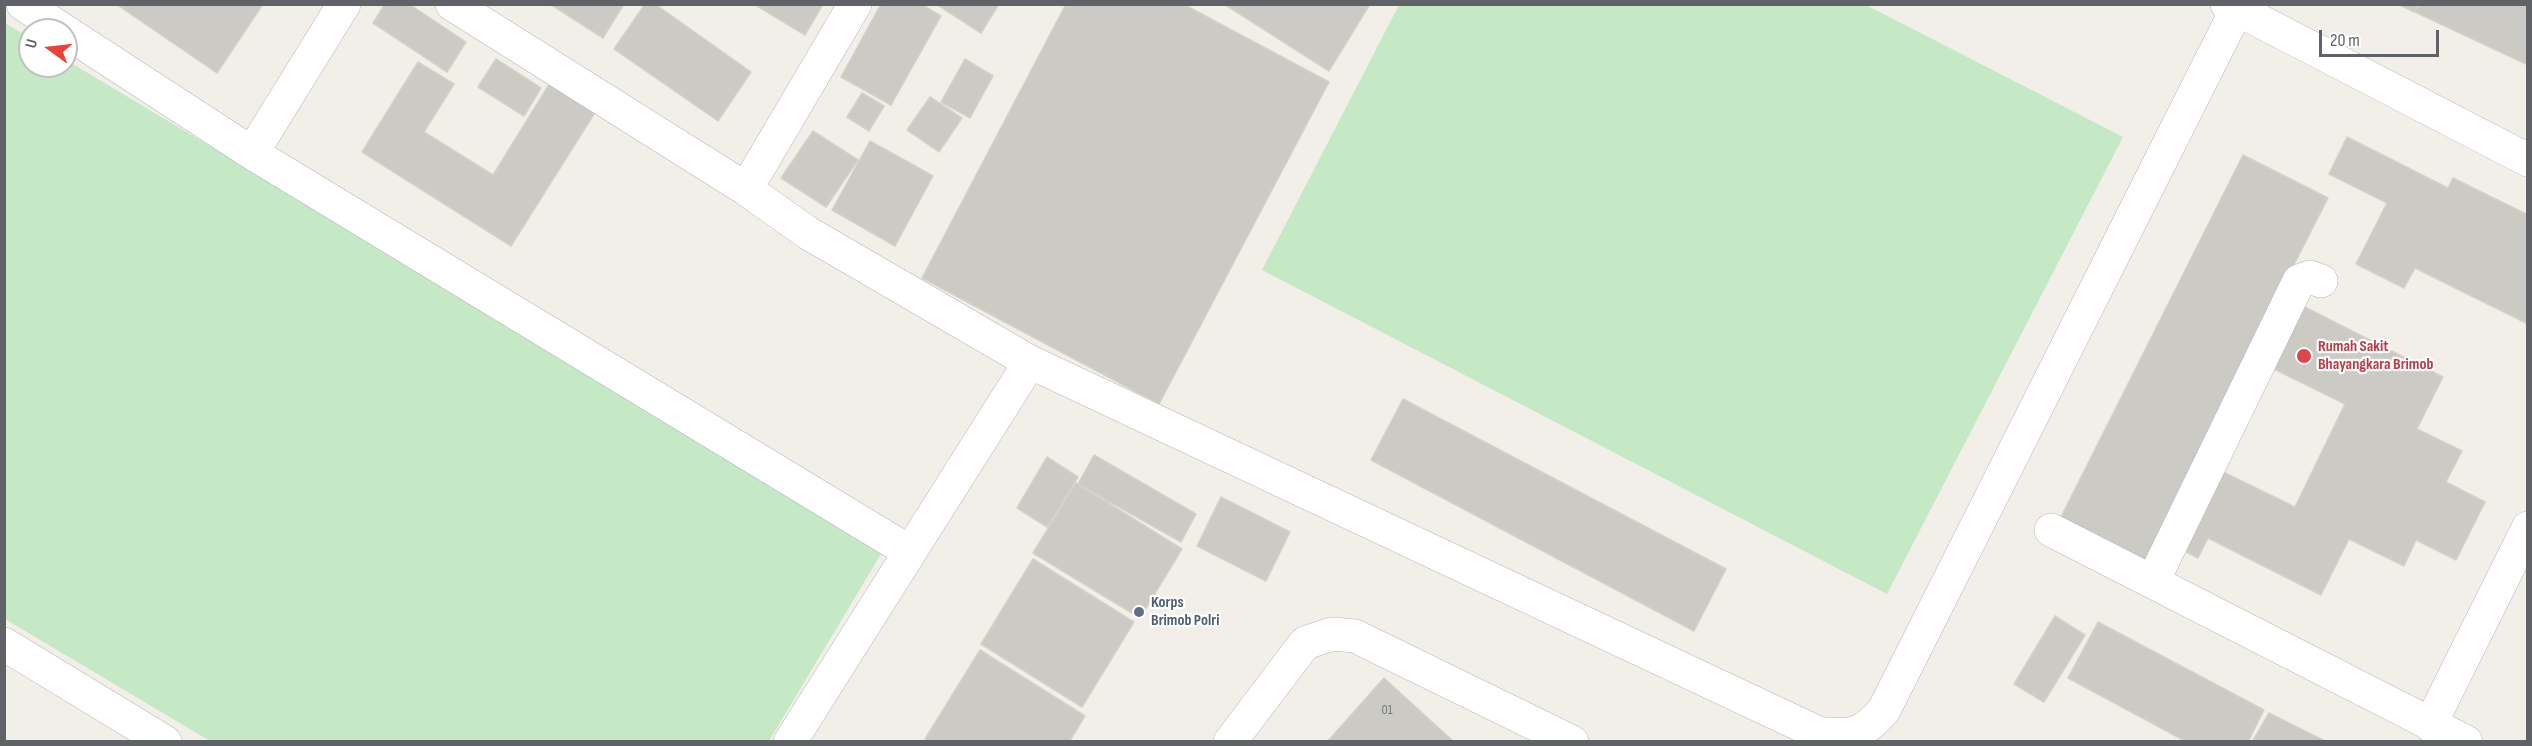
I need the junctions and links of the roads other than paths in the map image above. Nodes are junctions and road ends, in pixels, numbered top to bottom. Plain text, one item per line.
1 (24, 4) edge
2 (344, 4) edge
3 (452, 4) edge
4 (855, 4) edge
5 (2232, 7) edge
6 (45, 18) edge
7 (78, 40) edge
8 (252, 153) junction
9 (2528, 160) edge
10 (746, 189) junction
11 (2321, 280) dead end
12 (1030, 362) junction
13 (2528, 528) edge
14 (2051, 530) dead end
15 (910, 552) junction
16 (2153, 581) junction
17 (4, 644) edge
18 (2430, 725) junction
19 (165, 741) edge
20 (790, 741) edge
21 (1230, 741) edge
22 (1572, 741) edge
23 (2466, 741) edge

1 - 6 lane
2 - 8 lane
3 - 10 lane
4 - 10 lane
5 - 9 lane
5 - 12 lane
7 - 8 lane
8 - 15 lane
10 - 12 lane
11 - 16 lane
12 - 15 lane
13 - 18 lane
14 - 16 lane
15 - 20 lane
16 - 18 lane
17 - 19 lane
18 - 23 lane
21 - 22 lane

